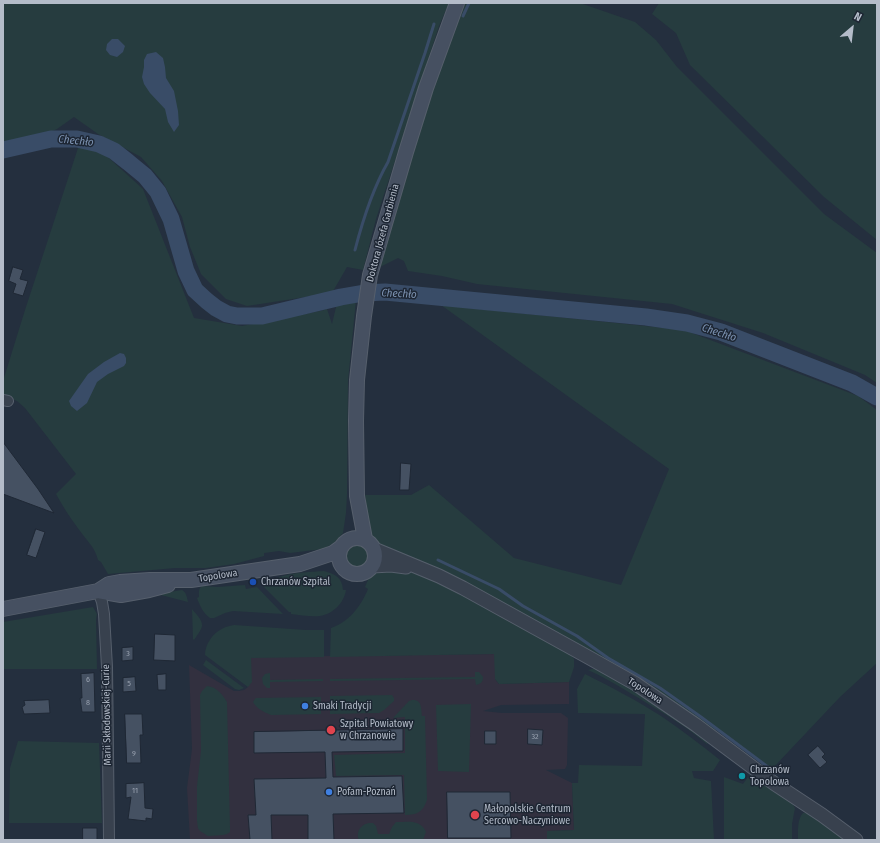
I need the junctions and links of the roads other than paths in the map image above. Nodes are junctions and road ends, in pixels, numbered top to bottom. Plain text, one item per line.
1 (457, 3) edge
2 (357, 496) junction
3 (345, 543) junction
4 (370, 544) junction
5 (300, 564) junction
6 (372, 566) junction
7 (343, 567) junction
8 (419, 568) junction
9 (98, 591) junction
10 (3, 609) edge
11 (109, 840) edge
12 (856, 840) edge

1 - 2 main road, Doktora Józefa Garbienia
2 - 3 main road, Doktora Józefa Garbienia
2 - 4 main road, Doktora Józefa Garbienia
3 - 4 main road
3 - 5 main road, Topolowa
3 - 7 main road
4 - 6 main road
4 - 8 street, Topolowa
5 - 7 main road, Topolowa
5 - 9 main road, Topolowa
6 - 7 main road
6 - 8 street, Topolowa
8 - 12 street, Topolowa
9 - 10 main road, Topolowa
9 - 11 street, Marii Skłodowskiej-Curie

